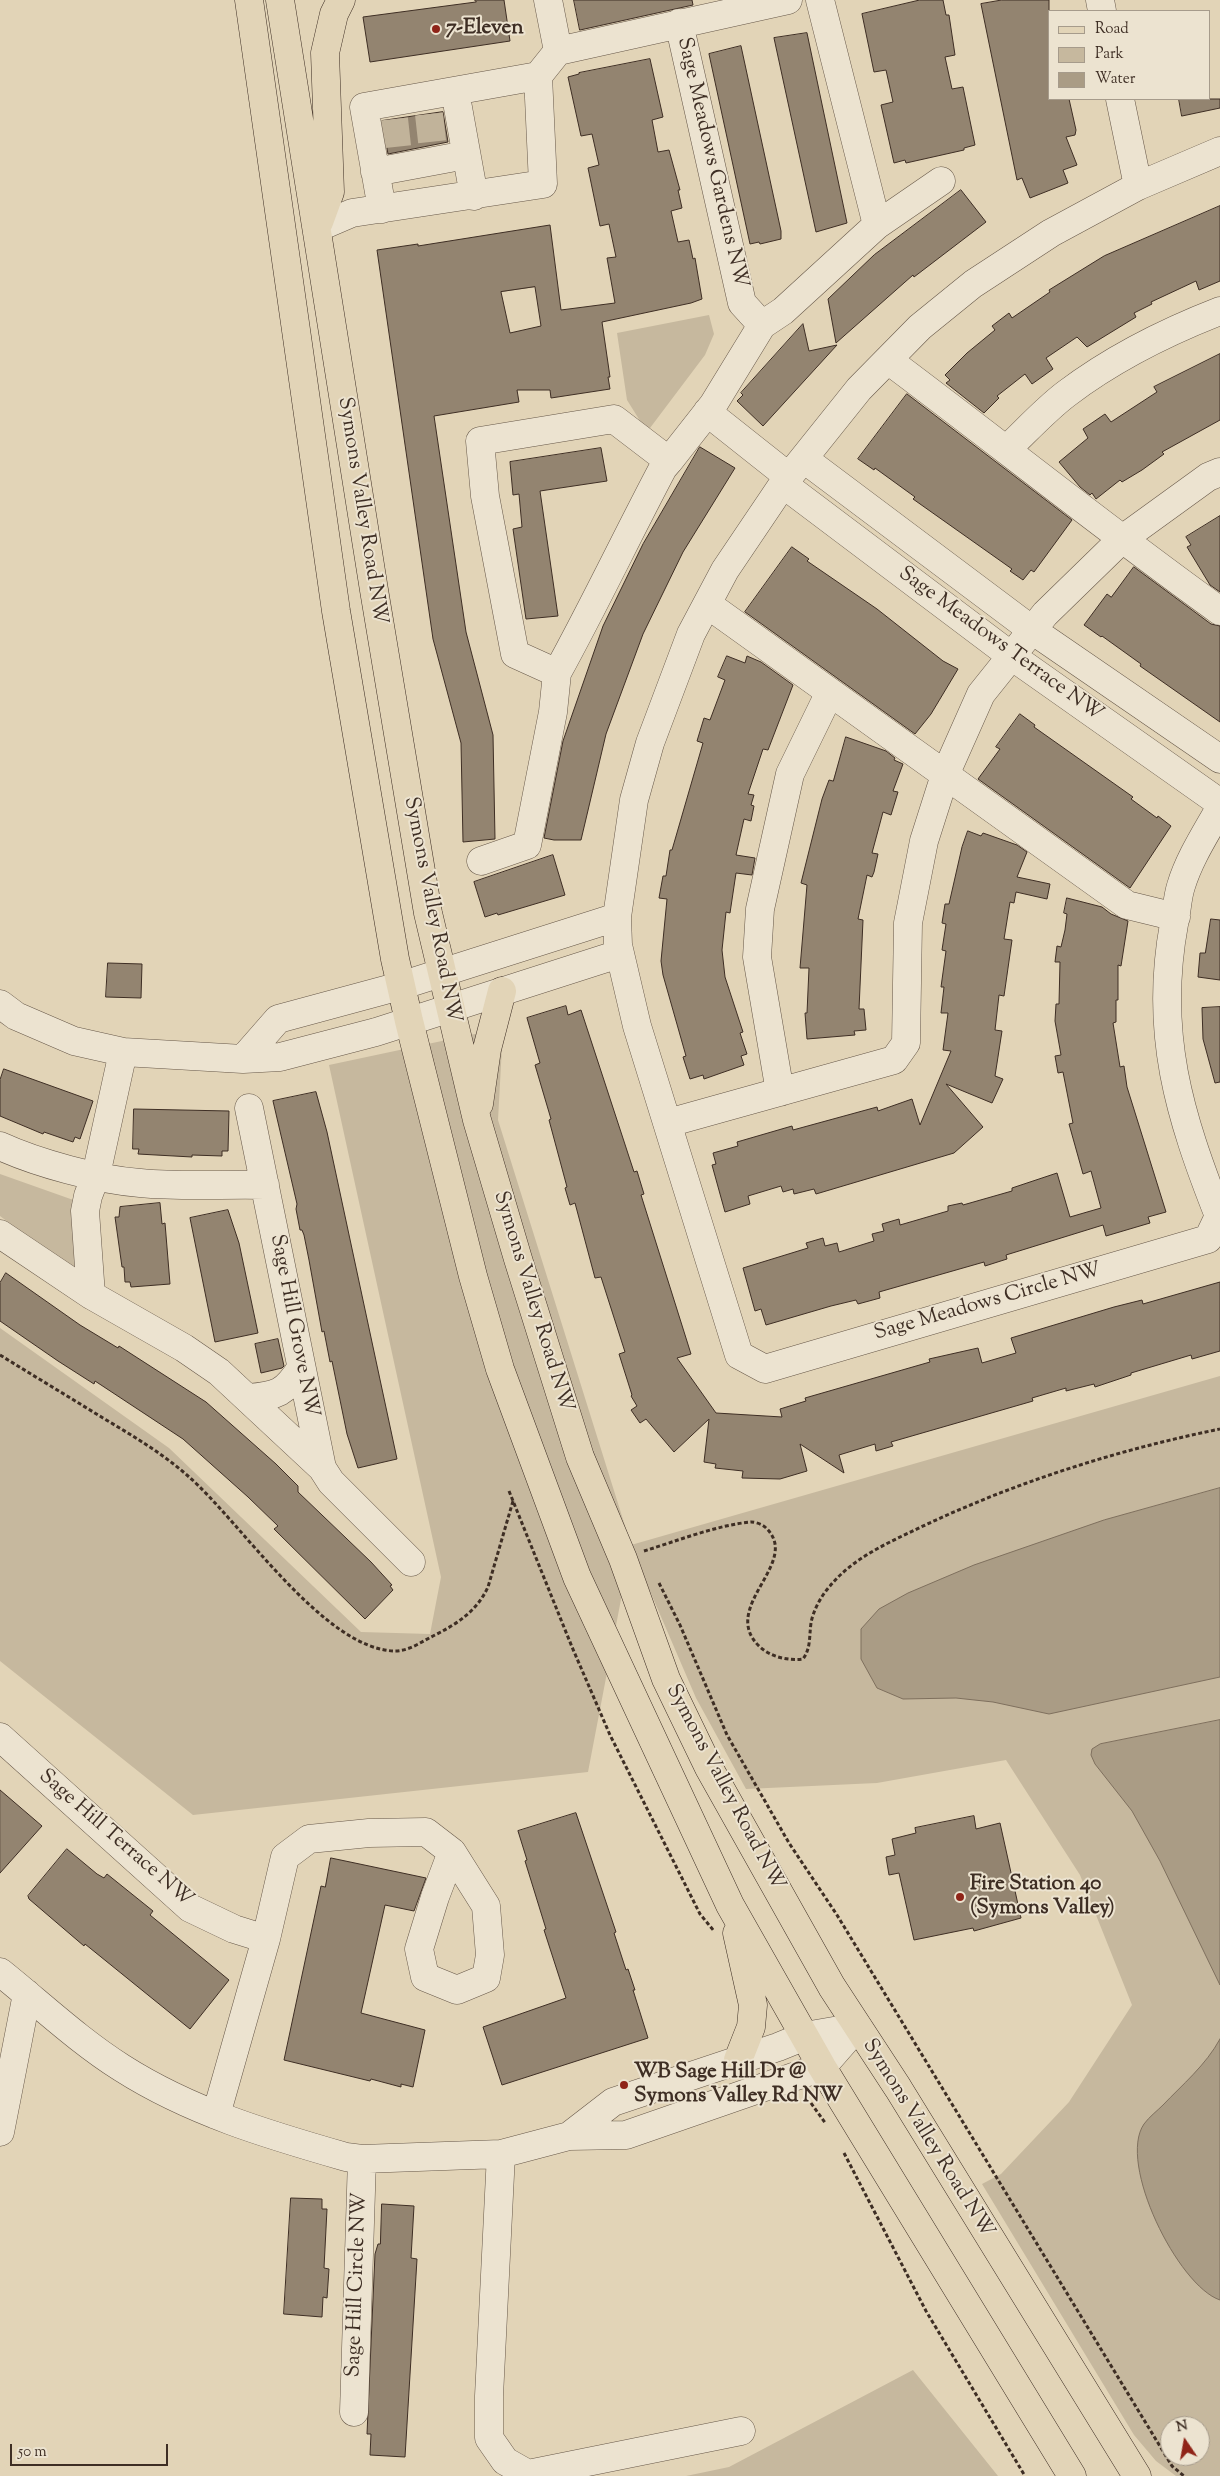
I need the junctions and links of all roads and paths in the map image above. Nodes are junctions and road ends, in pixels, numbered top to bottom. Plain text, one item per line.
1 (249, 0) edge
2 (280, 0) edge
3 (341, 0) edge
4 (548, 0) edge
5 (788, 0) edge
6 (820, 0) edge
7 (679, 23) junction
8 (558, 51) junction
9 (538, 76) junction
10 (456, 91) junction
11 (1120, 100) edge
12 (1220, 152) edge
13 (466, 155) junction
14 (392, 165) junction
15 (941, 181) dead end
16 (1138, 186) junction
17 (474, 196) junction
18 (382, 209) junction
19 (877, 225) junction
20 (317, 228) junction
21 (1220, 311) edge
22 (762, 325) junction
23 (888, 360) junction
24 (707, 412) junction
25 (1007, 449) junction
26 (669, 460) junction
27 (1220, 472) edge
28 (792, 473) junction
29 (1121, 540) junction
30 (707, 604) junction
31 (1220, 611) edge
32 (1032, 630) junction
33 (1010, 656) junction
34 (556, 673) junction
35 (830, 692) junction
36 (1220, 759) edge
37 (945, 775) junction
38 (1220, 803) edge
39 (1220, 808) edge
40 (481, 861) dead end
41 (617, 917) junction
42 (1176, 917) junction
43 (620, 954) junction
44 (442, 972) junction
45 (400, 986) junction
46 (502, 991) junction
47 (0, 1004) edge
48 (450, 1009) junction
49 (409, 1021) junction
50 (122, 1052) junction
51 (243, 1059) junction
52 (780, 1092) junction
53 (249, 1108) dead end
54 (477, 1120) junction
55 (668, 1123) junction
56 (0, 1146) edge
57 (96, 1175) junction
58 (265, 1185) junction
59 (0, 1234) edge
60 (91, 1295) junction
61 (0, 1355) edge
62 (301, 1368) junction
63 (248, 1398) junction
64 (1220, 1428) edge
65 (322, 1468) junction
66 (509, 1491) dead end
67 (513, 1501) junction
68 (638, 1557) junction
69 (411, 1562) dead end
70 (656, 1576) dead end
71 (0, 1737) edge
72 (452, 1852) dead end
73 (730, 1905) junction
74 (716, 1935) dead end
75 (266, 1939) junction
76 (0, 1972) edge
77 (27, 1994) junction
78 (857, 2027) junction
79 (805, 2036) junction
80 (738, 2060) junction
81 (822, 2067) junction
82 (811, 2102) dead end
83 (216, 2115) junction
84 (827, 2126) dead end
85 (0, 2132) edge
86 (569, 2136) junction
87 (842, 2150) dead end
88 (500, 2154) junction
89 (362, 2159) junction
90 (354, 2412) dead end
91 (1043, 2427) junction
92 (740, 2431) dead end
93 (1139, 2474) edge
94 (1025, 2476) edge
95 (1052, 2476) edge
96 (1072, 2476) edge
97 (1184, 2476) edge

1 - 45 main road, Symons Valley Road NW
2 - 20 main road, Symons Valley Road NW
3 - 20 main road
4 - 8 street
5 - 7 street, Sage Meadows Gardens NW
6 - 19 street
7 - 8 street, Sage Meadows Gardens NW
7 - 22 street, Sage Meadows Gardens NW
8 - 9 street
9 - 10 street
9 - 17 street
10 - 13 street
10 - 14 street
11 - 16 street
12 - 16 street, Sage Meadows Circle NW
13 - 14 street
13 - 17 street
14 - 18 street
15 - 19 street
16 - 23 street, Sage Meadows Circle NW
17 - 18 street
18 - 20 street
19 - 22 street
20 - 44 main road, Symons Valley Road NW
21 - 25 street
22 - 24 street
23 - 25 street
23 - 28 street, Sage Meadows Circle NW
24 - 26 street
24 - 28 street
25 - 29 street
26 - 34 street
26 - 34 street
27 - 29 street
28 - 30 street, Sage Meadows Circle NW
28 - 32 street, Sage Meadows Terrace NW
28 - 33 street, Sage Meadows Terrace NW
29 - 31 street
29 - 32 street
30 - 35 street
30 - 41 street, Sage Meadows Circle NW
32 - 33 street
32 - 36 street, Sage Meadows Terrace NW
33 - 37 street
33 - 38 street, Sage Meadows Terrace NW
34 - 40 street
35 - 37 street
35 - 52 street
37 - 42 street
37 - 52 street
39 - 42 street, Sage Meadows Circle NW
41 - 43 street, Sage Meadows Circle NW
41 - 44 street
42 - 55 street, Sage Meadows Circle NW
43 - 46 street
43 - 55 street, Sage Meadows Circle NW
44 - 45 street
44 - 48 main road, Symons Valley Road NW
45 - 49 main road, Symons Valley Road NW
45 - 51 street
46 - 48 street
46 - 54 main road
47 - 50 street
48 - 49 street
48 - 54 main road, Symons Valley Road NW
49 - 51 street
49 - 73 main road, Symons Valley Road NW
50 - 51 street
50 - 57 street
52 - 55 street
53 - 58 street, Sage Hill Grove NW
54 - 68 main road, Symons Valley Road NW
56 - 57 street
57 - 58 street
57 - 60 street
58 - 62 street, Sage Hill Grove NW
59 - 60 street, Sage Hill Grove NW
60 - 63 street, Sage Hill Grove NW
61 - 67 path
62 - 63 street
62 - 65 street, Sage Hill Grove NW
63 - 65 street, Sage Hill Grove NW
64 - 68 path
65 - 69 street, Sage Hill Grove NW
66 - 67 path
67 - 74 path
68 - 78 main road, Symons Valley Road NW
70 - 97 path
71 - 75 street, Sage Hill Terrace NW
72 - 75 street
73 - 79 main road, Symons Valley Road NW
73 - 80 main road
75 - 83 street
76 - 77 street
77 - 83 street
77 - 85 street
78 - 79 street
78 - 81 street
78 - 93 main road, Symons Valley Road NW
79 - 80 street
79 - 81 main road, Symons Valley Road NW
80 - 86 street
81 - 86 street
81 - 91 main road, Symons Valley Road NW
82 - 84 path
83 - 89 street
86 - 88 street
87 - 94 path
88 - 89 street
88 - 92 street
89 - 90 street, Sage Hill Circle NW
91 - 95 main road
91 - 96 main road, Symons Valley Road NW

